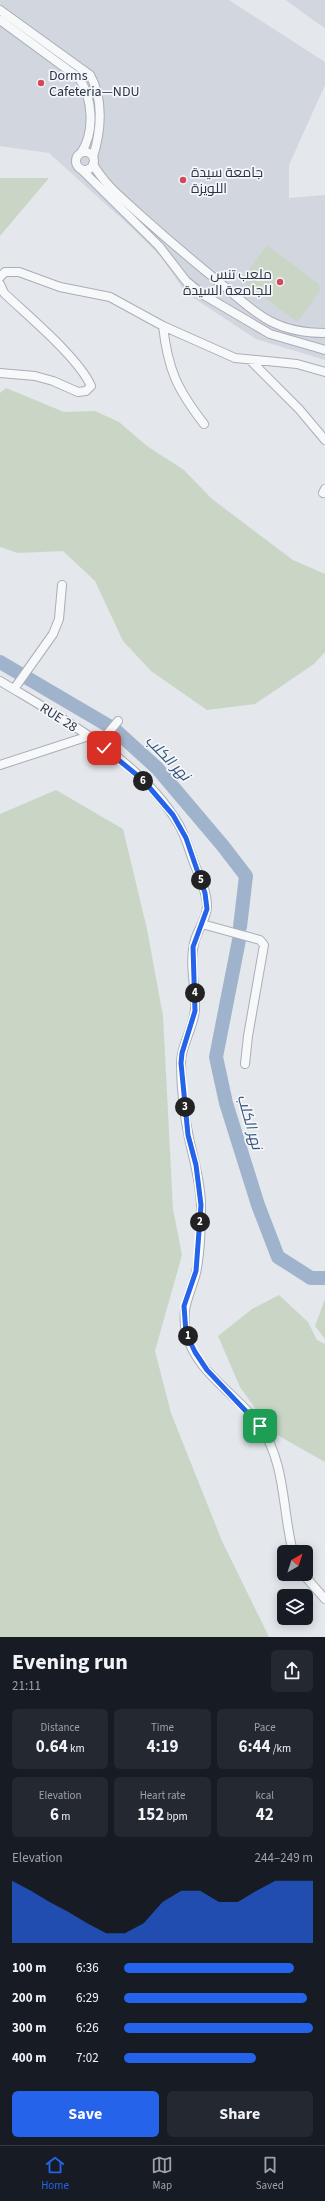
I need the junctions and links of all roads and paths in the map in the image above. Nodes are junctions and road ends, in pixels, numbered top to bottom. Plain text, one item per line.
1 (0, 10) edge
2 (0, 20) edge
3 (81, 153) junction
4 (93, 161) junction
5 (82, 170) junction
6 (0, 277) edge
7 (0, 284) edge
8 (163, 326) junction
9 (325, 333) edge
10 (325, 350) edge
11 (250, 360) junction
12 (325, 372) edge
13 (0, 373) edge
14 (204, 424) dead end
15 (325, 440) edge
16 (62, 585) dead end
17 (0, 681) edge
18 (14, 689) junction
19 (118, 721) dead end
20 (90, 736) junction
21 (100, 743) junction
22 (0, 765) edge
23 (202, 924) junction
24 (245, 1064) dead end
25 (291, 1545) edge
26 (308, 1581) edge
27 (325, 1599) edge

1 - 4 street
2 - 3 street
3 - 4 street
3 - 5 street
4 - 5 street
4 - 9 street
5 - 10 street
6 - 8 street
7 - 13 street
8 - 11 street
8 - 14 street
11 - 12 street
11 - 15 street
16 - 18 street
17 - 18 street, RUE 28
18 - 20 street, RUE 28
19 - 21 street
20 - 21 street, RUE 28
20 - 22 street
21 - 23 street, RUE 28
23 - 24 street
23 - 25 street, RUE 28
26 - 27 street

